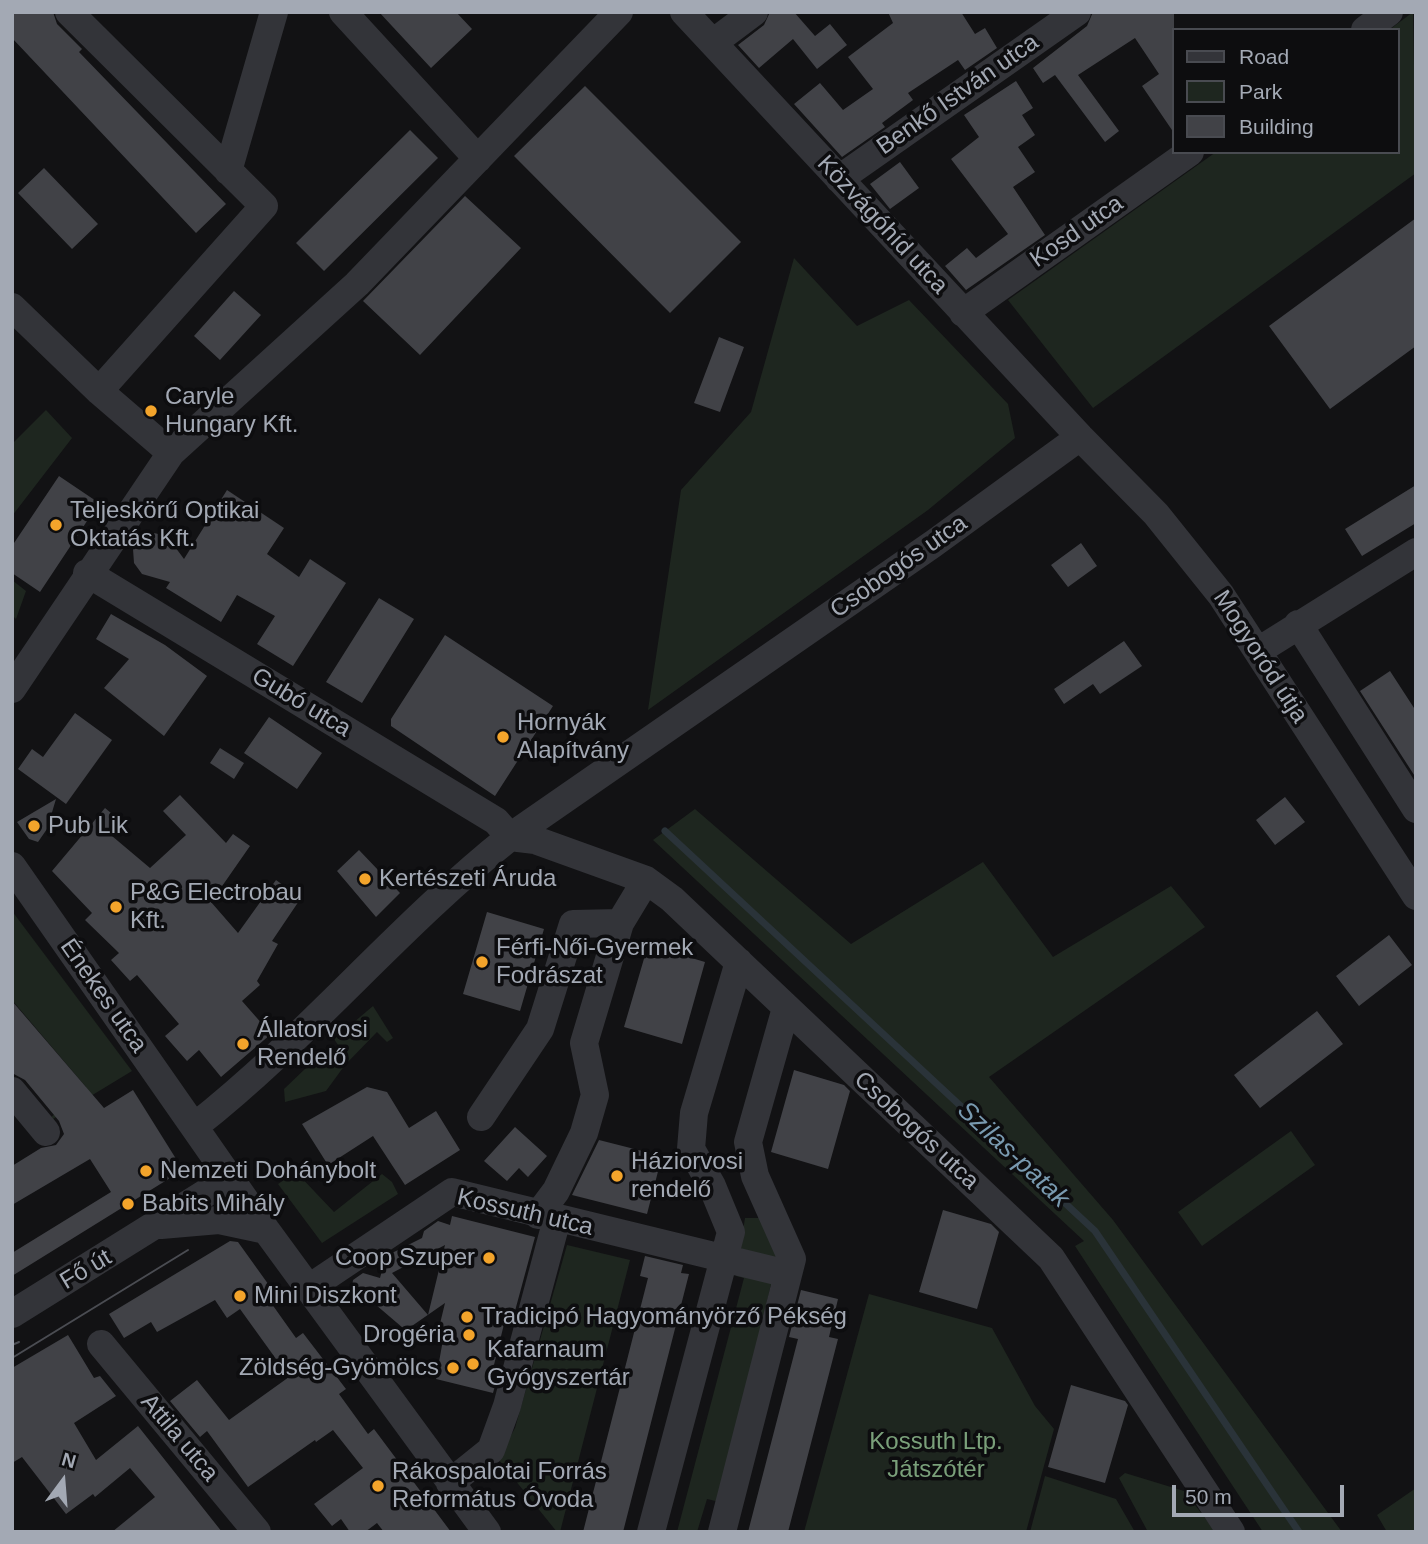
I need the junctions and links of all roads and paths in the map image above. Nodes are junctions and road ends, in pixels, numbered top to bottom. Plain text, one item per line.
1 (69, 12) edge
2 (274, 12) edge
3 (343, 12) edge
4 (619, 12) edge
5 (684, 12) edge
6 (754, 12) edge
7 (1077, 12) edge
8 (1390, 12) edge
9 (1368, 28) edge
10 (714, 42) junction
11 (1188, 154) edge
12 (478, 159) junction
13 (228, 171) junction
14 (839, 179) junction
15 (12, 307) edge
16 (963, 313) junction
17 (99, 391) junction
18 (1080, 438) junction
19 (171, 453) junction
20 (1416, 552) edge
21 (88, 573) junction
22 (1298, 624) junction
23 (1258, 651) junction
24 (12, 689) edge
25 (1416, 809) edge
26 (510, 837) junction
27 (12, 866) edge
28 (646, 880) junction
29 (1416, 896) edge
30 (620, 923) junction
31 (739, 962) junction
32 (786, 1008) junction
33 (540, 1029) junction
34 (584, 1043) junction
35 (14, 1097) edge
36 (481, 1117) dead end
37 (195, 1126) junction
38 (46, 1132) dead end
39 (230, 1178) junction
40 (548, 1217) junction
41 (159, 1226) junction
42 (266, 1230) junction
43 (724, 1258) junction
44 (788, 1274) junction
45 (309, 1287) junction
46 (12, 1314) edge
47 (102, 1344) dead end
48 (450, 1483) junction
49 (257, 1532) edge
50 (487, 1532) edge
51 (651, 1532) edge
52 (722, 1532) edge
53 (1231, 1532) edge

1 - 13 street
2 - 13 street
3 - 12 street
4 - 12 street
5 - 10 street, Közvágóhíd utca
6 - 10 street
7 - 14 street, Benkő István utca
8 - 9 street
10 - 14 street, Közvágóhíd utca
11 - 16 street, Kosd utca
12 - 19 street
13 - 17 street
14 - 16 street, Közvágóhíd utca
15 - 17 street
16 - 18 street, Közvágóhíd utca
17 - 19 street
18 - 23 street, Mogyoród útja
18 - 26 street, Csobogós utca
19 - 21 street
20 - 22 street
21 - 24 street
21 - 26 street, Gubó utca
22 - 23 street
22 - 25 street
23 - 29 street, Mogyoród útja
26 - 28 street, Csobogós utca
26 - 37 street, Csobogós utca
27 - 37 street, Énekes utca
28 - 30 street
28 - 31 street, Csobogós utca
30 - 33 street
30 - 34 street
31 - 32 street, Csobogós utca
31 - 43 street
32 - 44 street
32 - 53 street, Csobogós utca
33 - 34 street
33 - 36 street
34 - 40 street
35 - 38 street
37 - 39 street
39 - 41 street, Fő út
39 - 42 street
40 - 43 street, Kossuth utca
40 - 45 street, Kossuth utca
40 - 48 street
41 - 42 street, Fő út
41 - 46 street, Fő út
42 - 45 street
43 - 44 street, Kossuth utca
43 - 51 street
44 - 52 street
45 - 48 street
47 - 49 street, Attila utca
48 - 50 street

